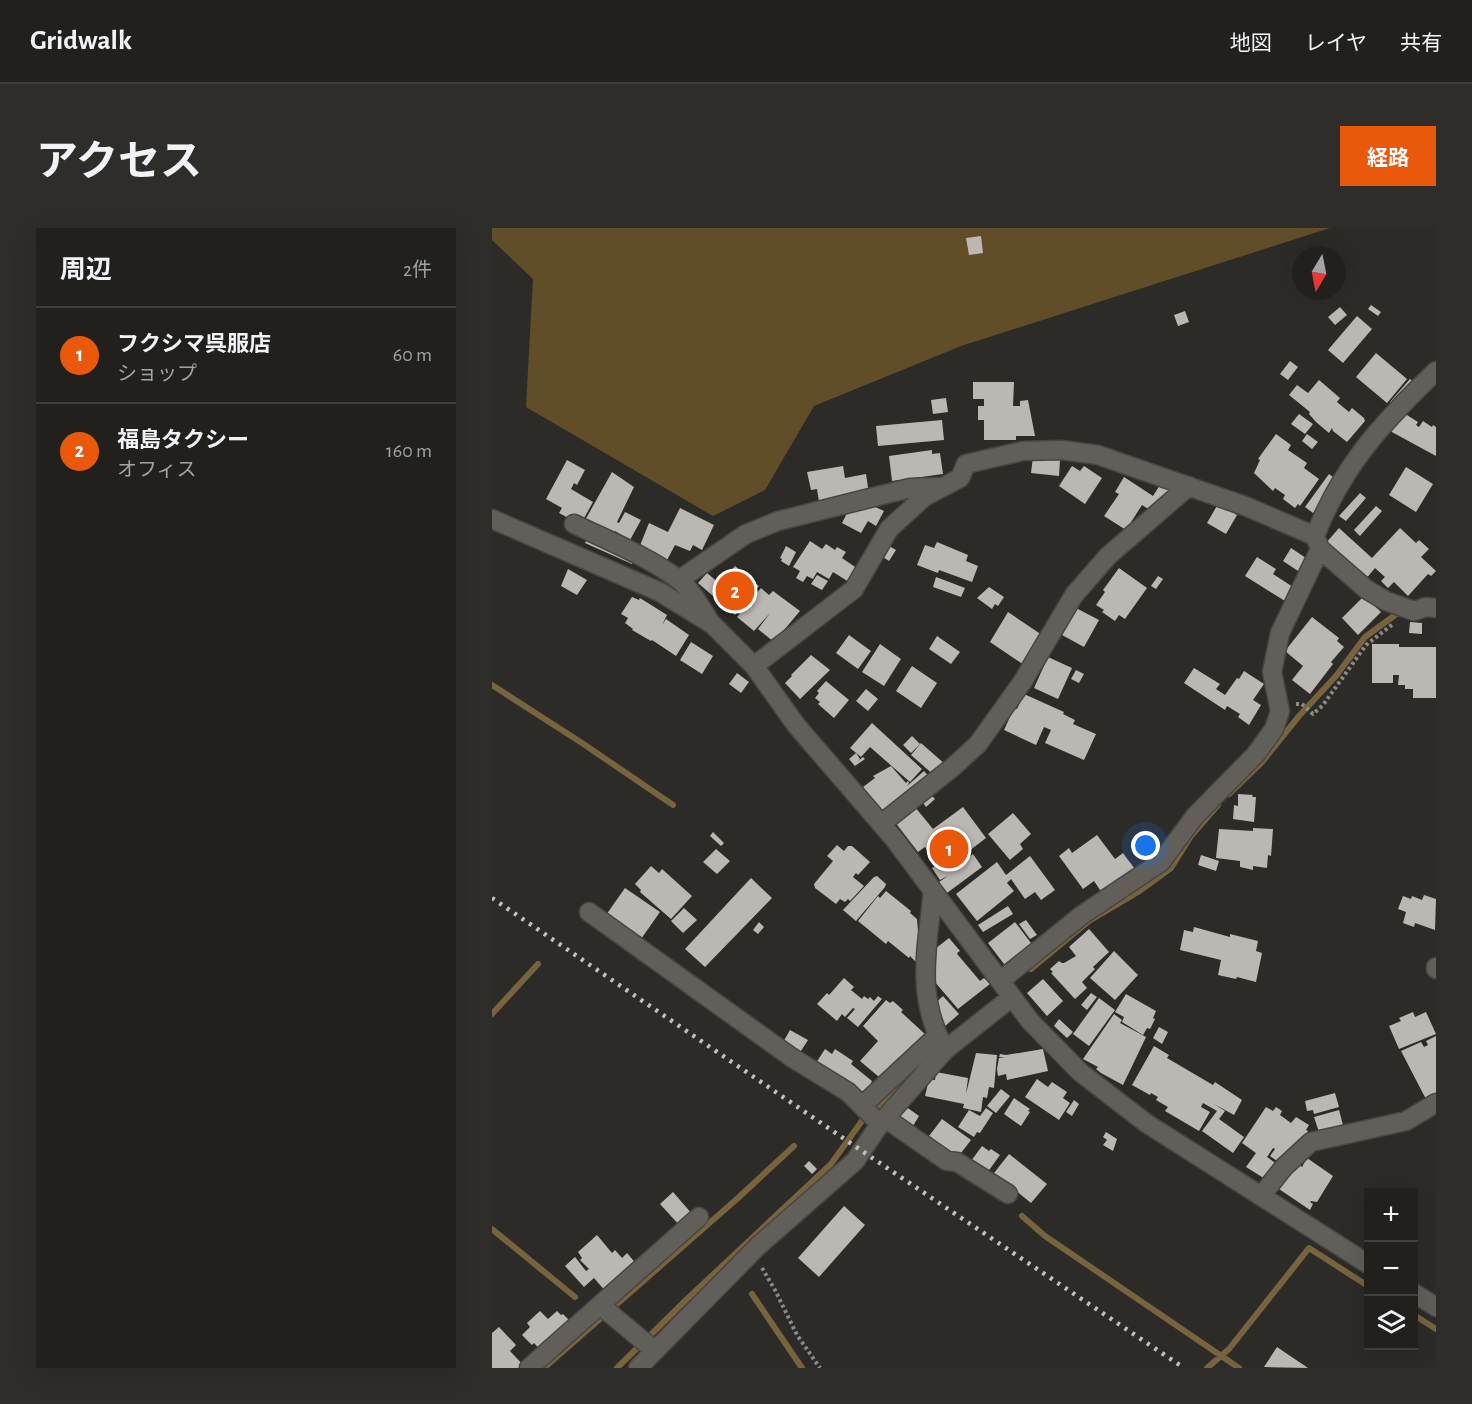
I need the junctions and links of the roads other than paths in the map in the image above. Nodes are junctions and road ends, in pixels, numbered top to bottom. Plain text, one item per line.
1 (1436, 371) edge
2 (1190, 486) junction
3 (943, 487) junction
4 (574, 524) dead end
5 (495, 525) edge
6 (1317, 543) junction
7 (680, 580) junction
8 (1436, 608) edge
9 (712, 624) junction
10 (754, 666) junction
11 (881, 824) junction
12 (933, 891) junction
13 (589, 912) dead end
14 (1000, 981) junction
15 (1012, 997) junction
16 (941, 1043) junction
17 (1436, 1103) edge
18 (874, 1115) junction
19 (1008, 1194) dead end
20 (1261, 1196) junction
21 (699, 1217) dead end
22 (1364, 1261) edge
23 (1418, 1296) edge
24 (1436, 1307) edge
25 (605, 1310) junction
26 (647, 1345) junction
27 (529, 1368) edge
28 (638, 1368) edge

1 - 6 street
2 - 3 street
2 - 6 street
2 - 11 street
3 - 7 street
3 - 10 street
4 - 7 street
5 - 9 street
6 - 8 street
6 - 14 street
7 - 9 street
9 - 10 street
10 - 11 street
11 - 12 street
12 - 14 street
12 - 16 street
13 - 18 street
14 - 15 street
15 - 16 street
15 - 20 street
16 - 18 street
16 - 18 street
17 - 20 street
18 - 19 street
18 - 26 street
20 - 22 street
21 - 25 street
23 - 24 street
25 - 26 street
25 - 27 street
26 - 28 street

